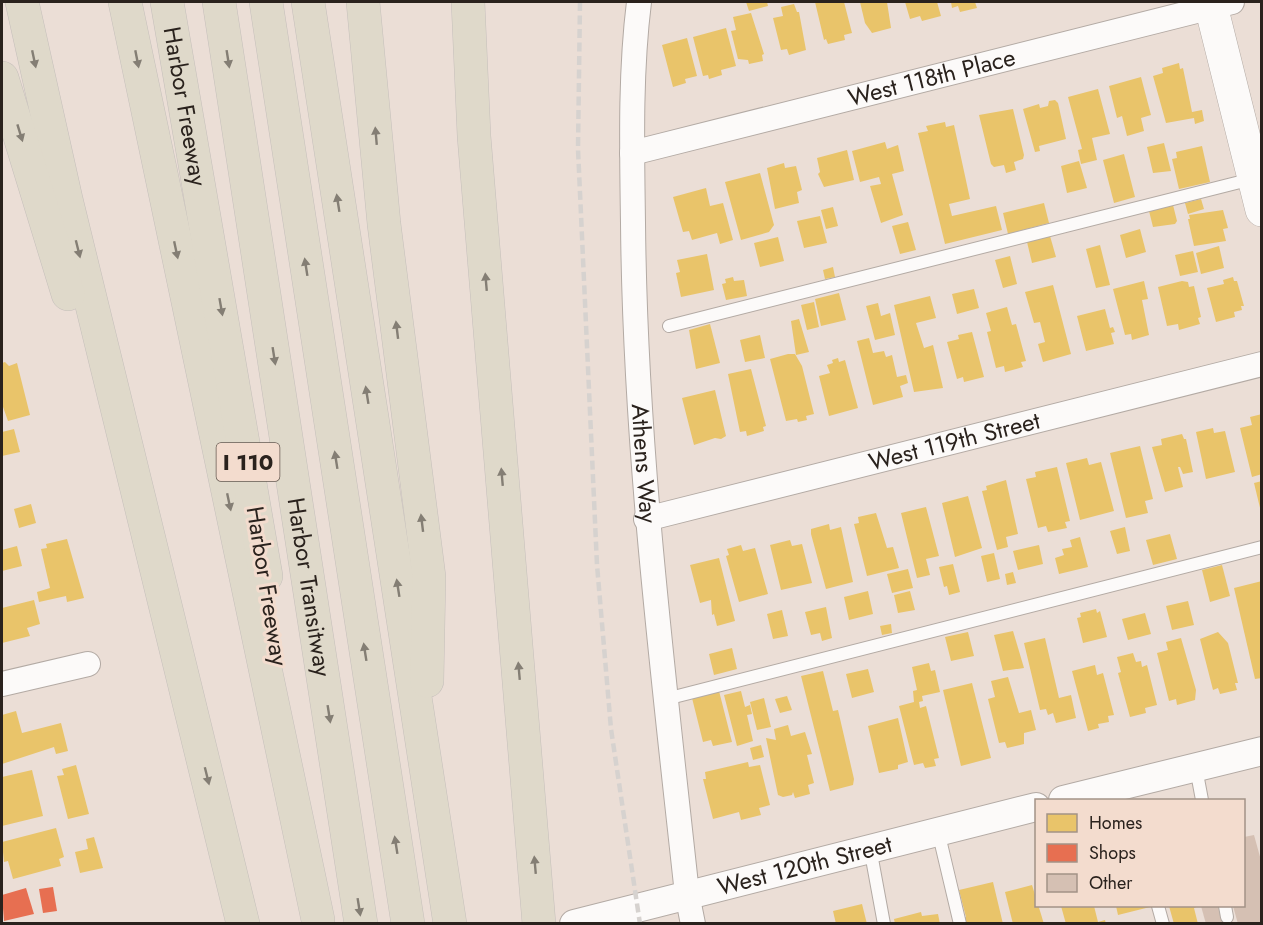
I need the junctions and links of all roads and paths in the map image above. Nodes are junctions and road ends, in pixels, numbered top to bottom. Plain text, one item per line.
1 (22, 2) edge
2 (125, 2) edge
3 (167, 2) edge
4 (219, 2) edge
5 (266, 2) edge
6 (308, 2) edge
7 (363, 2) edge
8 (468, 2) edge
9 (639, 2) edge
10 (1218, 3) edge
11 (2, 78) edge
12 (632, 153) junction
13 (1258, 178) edge
14 (1262, 210) edge
15 (669, 326) dead end
16 (1262, 364) edge
17 (646, 519) junction
18 (1262, 546) edge
19 (88, 663) dead end
20 (2, 684) edge
21 (666, 699) junction
22 (194, 719) junction
23 (1262, 751) edge
24 (1196, 768) junction
25 (427, 770) junction
26 (1128, 793) edge
27 (1079, 799) edge
28 (1202, 799) edge
29 (1035, 807) edge
30 (938, 831) junction
31 (870, 848) junction
32 (687, 894) junction
33 (1158, 907) edge
34 (318, 922) edge
35 (580, 922) edge
36 (243, 924) edge
37 (362, 924) edge
38 (408, 924) edge
39 (450, 924) edge
40 (540, 924) edge
41 (693, 924) edge
42 (884, 924) edge
43 (960, 924) edge
44 (1163, 924) edge

1 -> 22 highway
2 -> 34 highway
3 -> 34 highway, Harbor Freeway / I 110
4 -> 37 highway, Harbor Transitway
38 -> 5 highway, Harbor Transitway
25 -> 6 highway
25 -> 7 highway
40 -> 8 highway
9 - 12 street, Athens Way
10 - 12 street, West 118th Place
10 - 13 main road
11 -> 22 highway
12 - 17 street, Athens Way
13 - 14 main road
13 - 15 lane
16 - 17 street, West 119th Street
17 - 21 street, Athens Way
18 - 21 lane
19 - 20 street
21 - 32 street, Athens Way
22 -> 36 highway
23 - 24 street
24 - 26 street
24 - 28 lane
25 - 39 highway
26 - 27 street
29 - 30 street, West 120th Street
30 - 31 street, West 120th Street
30 - 43 lane
31 - 32 street, West 120th Street
31 - 42 lane
32 - 35 street, West 120th Street
32 - 41 street, Athens Way
33 - 44 lane

